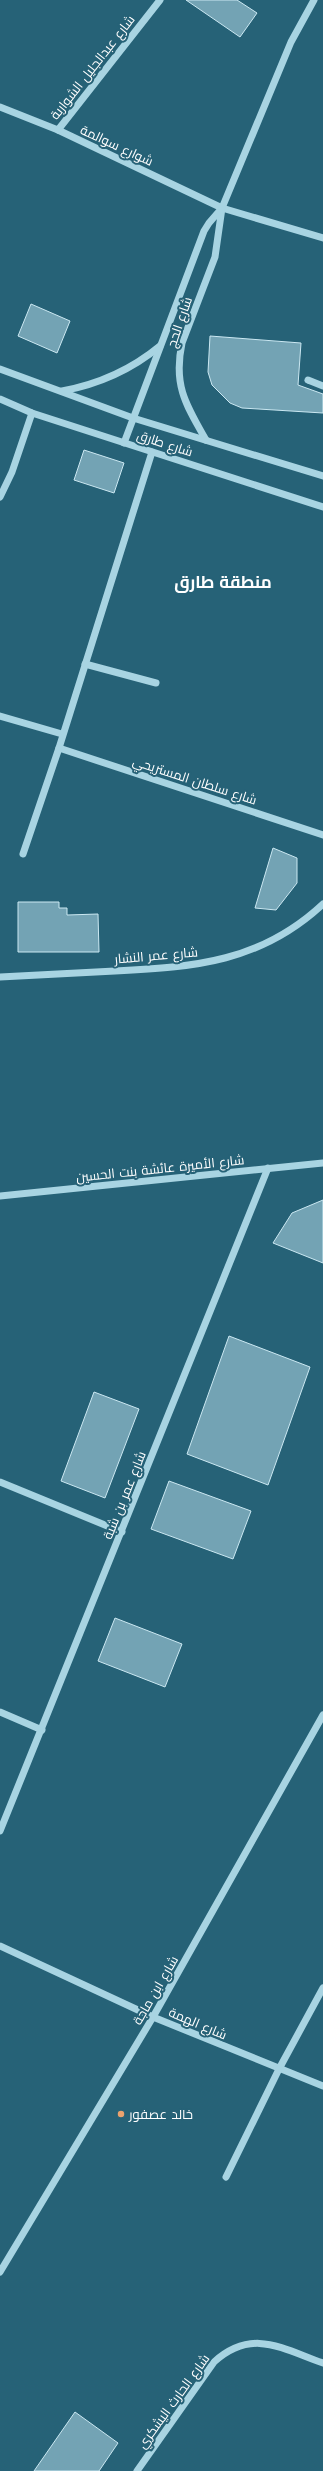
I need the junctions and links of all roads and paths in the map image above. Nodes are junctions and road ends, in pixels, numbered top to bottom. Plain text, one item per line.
1 (160, 0) edge
2 (314, 0) edge
3 (0, 107) edge
4 (58, 130) junction
5 (222, 208) junction
6 (323, 238) edge
7 (160, 346) junction
8 (0, 369) edge
9 (308, 380) dead end
10 (323, 386) edge
11 (62, 392) junction
12 (0, 399) edge
13 (32, 413) junction
14 (133, 418) junction
15 (206, 440) junction
16 (124, 443) junction
17 (152, 452) junction
18 (323, 476) edge
19 (0, 497) edge
20 (323, 507) edge
21 (85, 664) junction
22 (156, 682) dead end
23 (0, 716) edge
24 (62, 734) junction
25 (59, 748) junction
26 (323, 835) edge
27 (23, 854) dead end
28 (323, 904) edge
29 (0, 978) edge
30 (323, 1163) edge
31 (268, 1168) junction
32 (0, 1196) edge
33 (0, 1482) edge
34 (122, 1532) junction
35 (0, 1712) edge
36 (323, 1715) edge
37 (42, 1730) junction
38 (0, 1831) edge
39 (0, 1946) edge
40 (323, 1988) edge
41 (153, 2017) junction
42 (279, 2069) junction
43 (323, 2086) edge
44 (226, 2177) dead end
45 (0, 2272) edge
46 (323, 2363) edge
47 (137, 2471) edge

1 - 4 street, شارع عبدالجليل الشواربة
2 - 5 street, شارع الحج
3 - 4 street, شوارع سوالمة
4 - 5 street, شوارع سوالمة
5 - 6 street, شوارع سوالمة
5 - 7 street, شارع الحج
5 - 15 street, شارع الحج
7 - 11 street
7 - 14 street, شارع الحج
8 - 11 street, شارع طارق
9 - 10 street
11 - 14 street, شارع طارق
12 - 13 street, شارع طارق
13 - 16 street, شارع طارق
13 - 19 street
14 - 15 street, شارع طارق
14 - 16 street, شارع الحج
15 - 18 street, شارع طارق
16 - 17 street, شارع طارق
17 - 20 street, شارع طارق
17 - 21 street
21 - 22 street
21 - 24 street
23 - 24 street
24 - 25 street
25 - 26 street, شارع سلطان المستريحي
25 - 27 street
28 - 29 street, شارع عمر النشار
30 - 31 street, شارع الأميرة عائشة بنت الحسين
31 - 32 street, شارع الأميرة عائشة بنت الحسين
31 - 34 street, شارع عمر بن شبة
33 - 34 street
34 - 37 street, شارع عمر بن شبة
35 - 37 street
36 - 41 street, شارع ابن ماجة
37 - 38 street, شارع عمر بن شبة
39 - 41 street, شارع الهمة
40 - 42 street
41 - 42 street, شارع الهمة
41 - 45 street, شارع ابن ماجة
42 - 43 street, شارع الهمة
42 - 44 street
46 - 47 street, شارع الحارث اليشكري

